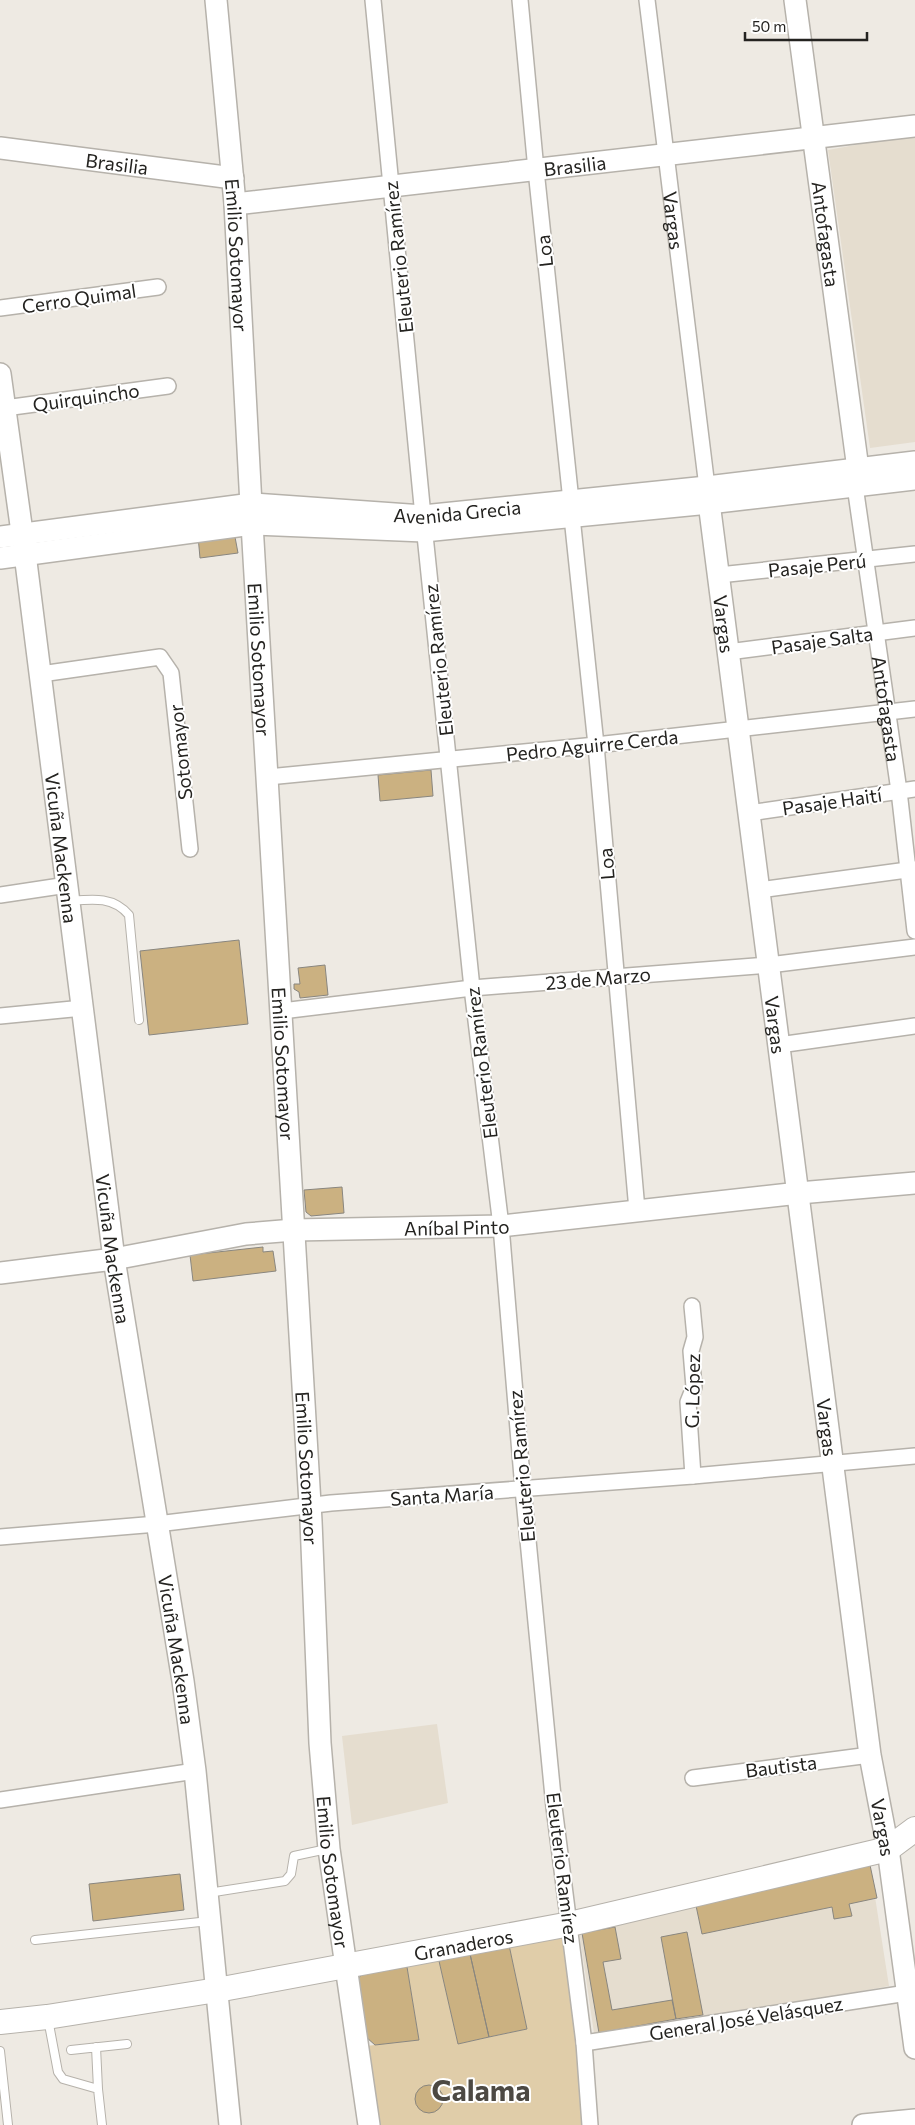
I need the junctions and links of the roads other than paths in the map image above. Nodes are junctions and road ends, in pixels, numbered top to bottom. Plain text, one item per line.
1 (216, 0) edge
2 (373, 0) edge
3 (520, 0) edge
4 (647, 0) edge
5 (795, 0) edge
6 (915, 126) edge
7 (813, 139) junction
8 (0, 148) edge
9 (665, 155) junction
10 (536, 170) junction
11 (233, 178) junction
12 (391, 186) junction
13 (236, 204) junction
14 (158, 287) dead end
15 (0, 308) edge
16 (0, 374) edge
17 (168, 386) dead end
18 (5, 408) junction
19 (915, 462) edge
20 (857, 477) junction
21 (915, 479) edge
22 (708, 495) junction
23 (572, 509) junction
24 (252, 514) junction
25 (423, 524) junction
26 (0, 537) edge
27 (24, 544) junction
28 (915, 554) edge
29 (0, 558) edge
30 (866, 559) junction
31 (718, 575) junction
32 (915, 628) edge
33 (876, 632) junction
34 (728, 652) junction
35 (41, 674) junction
36 (915, 709) edge
37 (887, 712) junction
38 (738, 729) junction
39 (596, 745) junction
40 (448, 760) junction
41 (268, 777) junction
42 (915, 789) edge
43 (899, 792) junction
44 (749, 813) junction
45 (190, 850) dead end
46 (911, 870) edge
47 (759, 890) junction
48 (68, 893) junction
49 (0, 895) edge
50 (915, 931) edge
51 (915, 947) edge
52 (769, 965) junction
53 (616, 976) junction
54 (472, 988) junction
55 (82, 1008) junction
56 (282, 1011) junction
57 (0, 1016) edge
58 (138, 1020) dead end
59 (915, 1026) edge
60 (779, 1045) junction
61 (915, 1183) edge
62 (799, 1193) junction
63 (637, 1210) junction
64 (500, 1226) junction
65 (294, 1230) junction
66 (114, 1259) junction
67 (0, 1273) edge
68 (692, 1306) dead end
69 (915, 1456) edge
70 (834, 1463) junction
71 (693, 1476) junction
72 (523, 1488) junction
73 (310, 1505) junction
74 (157, 1524) junction
75 (0, 1537) edge
76 (870, 1755) junction
77 (195, 1771) junction
78 (693, 1778) dead end
79 (0, 1800) edge
80 (915, 1829) edge
81 (329, 1849) junction
82 (888, 1849) junction
83 (208, 1893) junction
84 (210, 1921) junction
85 (570, 1924) junction
86 (35, 1940) dead end
87 (345, 1966) junction
88 (217, 1990) junction
89 (907, 1993) junction
90 (47, 2017) junction
91 (0, 2022) edge
92 (584, 2043) junction
93 (127, 2044) dead end
94 (96, 2047) junction
95 (915, 2048) edge
96 (71, 2050) dead end
97 (0, 2051) edge
98 (98, 2089) junction
99 (915, 2120) edge
100 (8, 2125) edge
101 (102, 2125) edge
102 (230, 2125) edge
103 (369, 2125) edge
104 (590, 2125) edge
105 (863, 2125) edge

1 - 11 street, Emilio Sotomayor
2 - 12 street, Eleuterio Ramírez
3 - 10 street, Loa
4 - 9 street, Vargas
5 - 7 street, Antofagasta
6 - 7 street, Brasilia
7 - 9 street, Brasilia
7 - 20 street, Antofagasta
8 - 11 street, Brasilia
9 - 10 street, Brasilia
9 - 22 street, Vargas
10 - 12 street, Brasilia
10 - 23 street, Loa
11 - 13 street, Emilio Sotomayor
12 - 13 street, Brasilia
12 - 25 street, Eleuterio Ramírez
13 - 24 street, Emilio Sotomayor
14 - 15 street, Cerro Quimal
16 - 18 street, Vicuña Mackenna
17 - 18 street, Quirquincho
18 - 27 street, Vicuña Mackenna
19 - 20 street, Avenida Grecia
20 - 21 street, Avenida Grecia
20 - 22 street, Avenida Grecia
20 - 30 street, Antofagasta
22 - 23 street, Avenida Grecia
22 - 31 street, Vargas
23 - 25 street, Avenida Grecia
23 - 39 street, Loa
24 - 25 street, Avenida Grecia
24 - 27 street, Avenida Grecia
24 - 41 street, Emilio Sotomayor
25 - 40 street, Eleuterio Ramírez
26 - 27 street, Avenida Grecia
27 - 29 street, Avenida Grecia
27 - 35 street, Vicuña Mackenna
28 - 30 street, Pasaje Perú
30 - 31 street, Pasaje Perú
30 - 33 street, Antofagasta
31 - 34 street, Vargas
32 - 33 street, Pasaje Salta
33 - 34 street, Pasaje Salta
33 - 37 street, Antofagasta
34 - 38 street, Vargas
35 - 45 street, Sotomayor
35 - 48 street, Vicuña Mackenna
36 - 37 street, Pedro Aguirre Cerda
37 - 38 street, Pedro Aguirre Cerda
37 - 43 street, Antofagasta
38 - 39 street, Pedro Aguirre Cerda
38 - 44 street, Vargas
39 - 40 street, Pedro Aguirre Cerda
39 - 53 street, Loa
40 - 41 street, Pedro Aguirre Cerda
40 - 54 street, Eleuterio Ramírez
41 - 56 street, Emilio Sotomayor
42 - 43 street, Pasaje Haití
43 - 44 street, Pasaje Haití
43 - 46 street, Antofagasta
44 - 47 street, Vargas
46 - 47 street
46 - 50 street, Antofagasta
47 - 52 street, Vargas
48 - 49 street
48 - 55 street, Vicuña Mackenna
48 - 58 lane
51 - 52 street, 23 de Marzo
52 - 53 street, 23 de Marzo
52 - 60 street, Vargas
53 - 54 street, 23 de Marzo
53 - 63 street, Loa
54 - 56 street, 23 de Marzo
54 - 64 street, Eleuterio Ramírez
55 - 57 street
55 - 66 street, Vicuña Mackenna
56 - 65 street, Emilio Sotomayor
59 - 60 street
60 - 62 street, Vargas
61 - 62 street, Aníbal Pinto
62 - 63 street, Aníbal Pinto
62 - 70 street, Vargas
63 - 64 street, Aníbal Pinto
64 - 65 street, Aníbal Pinto
64 - 72 street, Eleuterio Ramírez
65 - 66 street, Aníbal Pinto
65 - 73 street, Emilio Sotomayor
66 - 67 street, Aníbal Pinto
66 - 74 street, Vicuña Mackenna
68 - 71 street, G. López
69 - 70 street, Santa María
70 - 71 street, Santa María
70 - 76 street, Vargas
71 - 72 street, Santa María
72 - 73 street, Santa María
72 - 85 street, Eleuterio Ramírez
73 - 74 street, Santa María
73 - 81 street, Emilio Sotomayor
74 - 75 street, Santa María
74 - 77 street, Vicuña Mackenna
76 - 78 street, Bautista
76 - 82 street, Vargas
77 - 79 street
77 - 83 street, Vicuña Mackenna
80 - 82 main road, Granaderos
81 - 83 lane
81 - 87 street, Emilio Sotomayor
82 - 85 main road, Granaderos
82 - 89 street, Vargas
83 - 84 street, Vicuña Mackenna
84 - 86 lane
84 - 88 street, Vicuña Mackenna
85 - 87 main road, Granaderos
85 - 92 street, Eleuterio Ramírez
87 - 88 main road, Granaderos
87 - 103 street, Emilio Sotomayor
88 - 90 main road, Granaderos
88 - 102 street, Vicuña Mackenna
89 - 92 street, General José Velásquez
89 - 95 street, Vargas
90 - 91 main road, Granaderos
90 - 98 lane
92 - 104 street, Eleuterio Ramírez
93 - 94 lane
94 - 96 lane
94 - 98 lane
97 - 100 lane
98 - 101 lane
99 - 105 street

